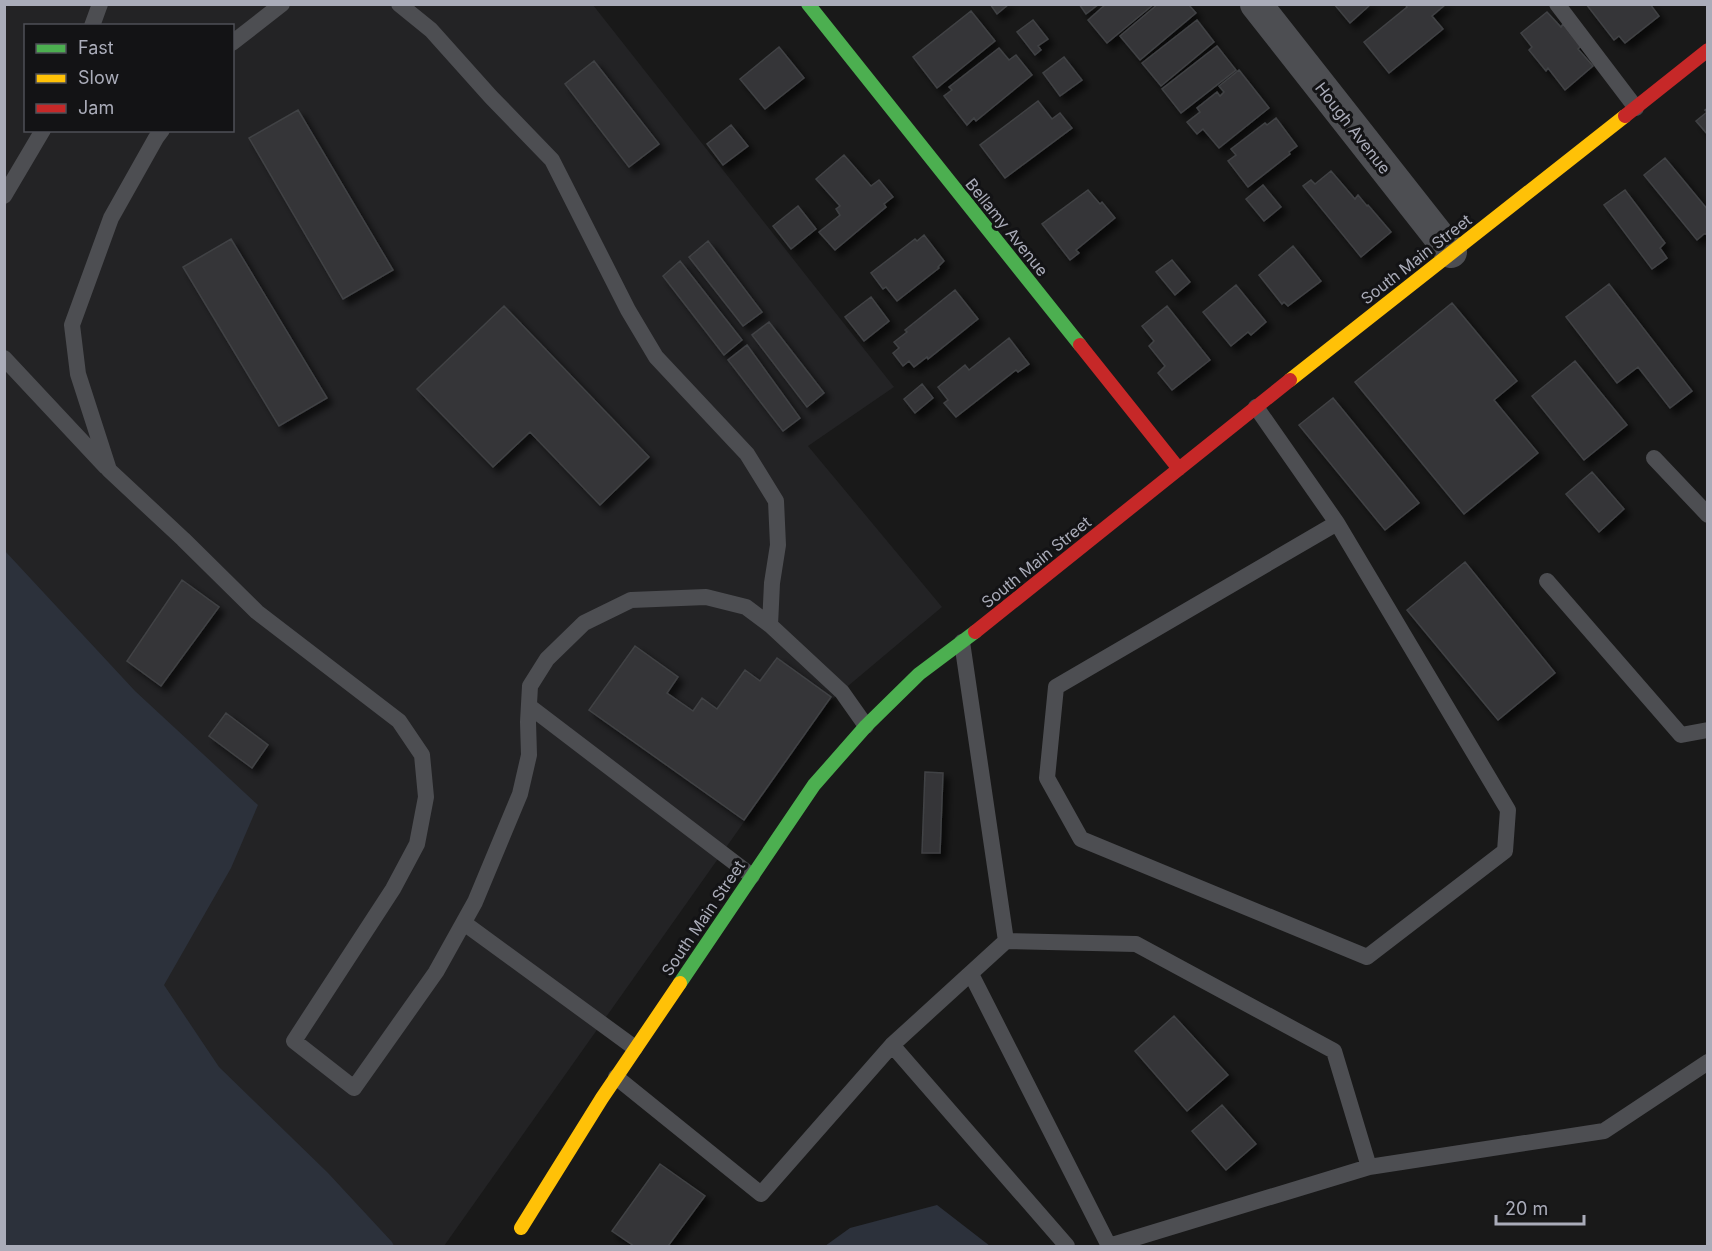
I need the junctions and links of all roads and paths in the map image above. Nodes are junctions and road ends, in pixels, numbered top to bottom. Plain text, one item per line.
1 (100, 4) edge
2 (282, 4) edge
3 (399, 4) edge
4 (808, 4) edge
5 (1256, 4) edge
6 (1557, 4) edge
7 (93, 24) edge
8 (234, 41) edge
9 (1707, 50) edge
10 (1636, 108) junction
11 (42, 132) edge
12 (160, 132) edge
13 (4, 196) edge
14 (1451, 252) junction
15 (4, 358) edge
16 (1256, 407) junction
17 (1654, 458) dead end
18 (1179, 469) junction
19 (109, 470) junction
20 (1707, 515) edge
21 (1337, 522) junction
22 (1547, 581) dead end
23 (771, 625) junction
24 (962, 642) junction
25 (529, 706) junction
26 (866, 726) junction
27 (1707, 730) edge
28 (752, 876) junction
29 (464, 923) junction
30 (1006, 941) junction
31 (971, 974) junction
32 (892, 1045) junction
33 (635, 1048) junction
34 (1707, 1062) edge
35 (616, 1077) junction
36 (1369, 1167) junction
37 (521, 1228) dead end
38 (1067, 1246) edge
39 (1109, 1246) edge

1 - 7 lane
2 - 8 lane
3 - 23 lane
4 - 18 street, Bellamy Avenue
5 - 14 street, Hough Avenue
6 - 10 lane
9 - 10 street, South Main Street
10 - 14 street, South Main Street
11 - 13 lane
12 - 19 lane
14 - 16 street, South Main Street
15 - 19 lane
16 - 18 street, South Main Street
16 - 21 lane
17 - 20 lane
18 - 24 street, South Main Street
19 - 29 lane
21 - 21 lane
22 - 27 lane
23 - 25 lane
23 - 26 lane
24 - 26 street, South Main Street
24 - 30 lane
25 - 28 lane
25 - 29 lane
26 - 28 street, South Main Street
28 - 33 street, South Main Street
29 - 33 lane
30 - 31 lane
30 - 36 lane
31 - 32 lane
31 - 39 lane
32 - 35 lane
32 - 38 lane
33 - 35 street, South Main Street
34 - 36 lane
35 - 37 street, South Main Street
36 - 39 lane

